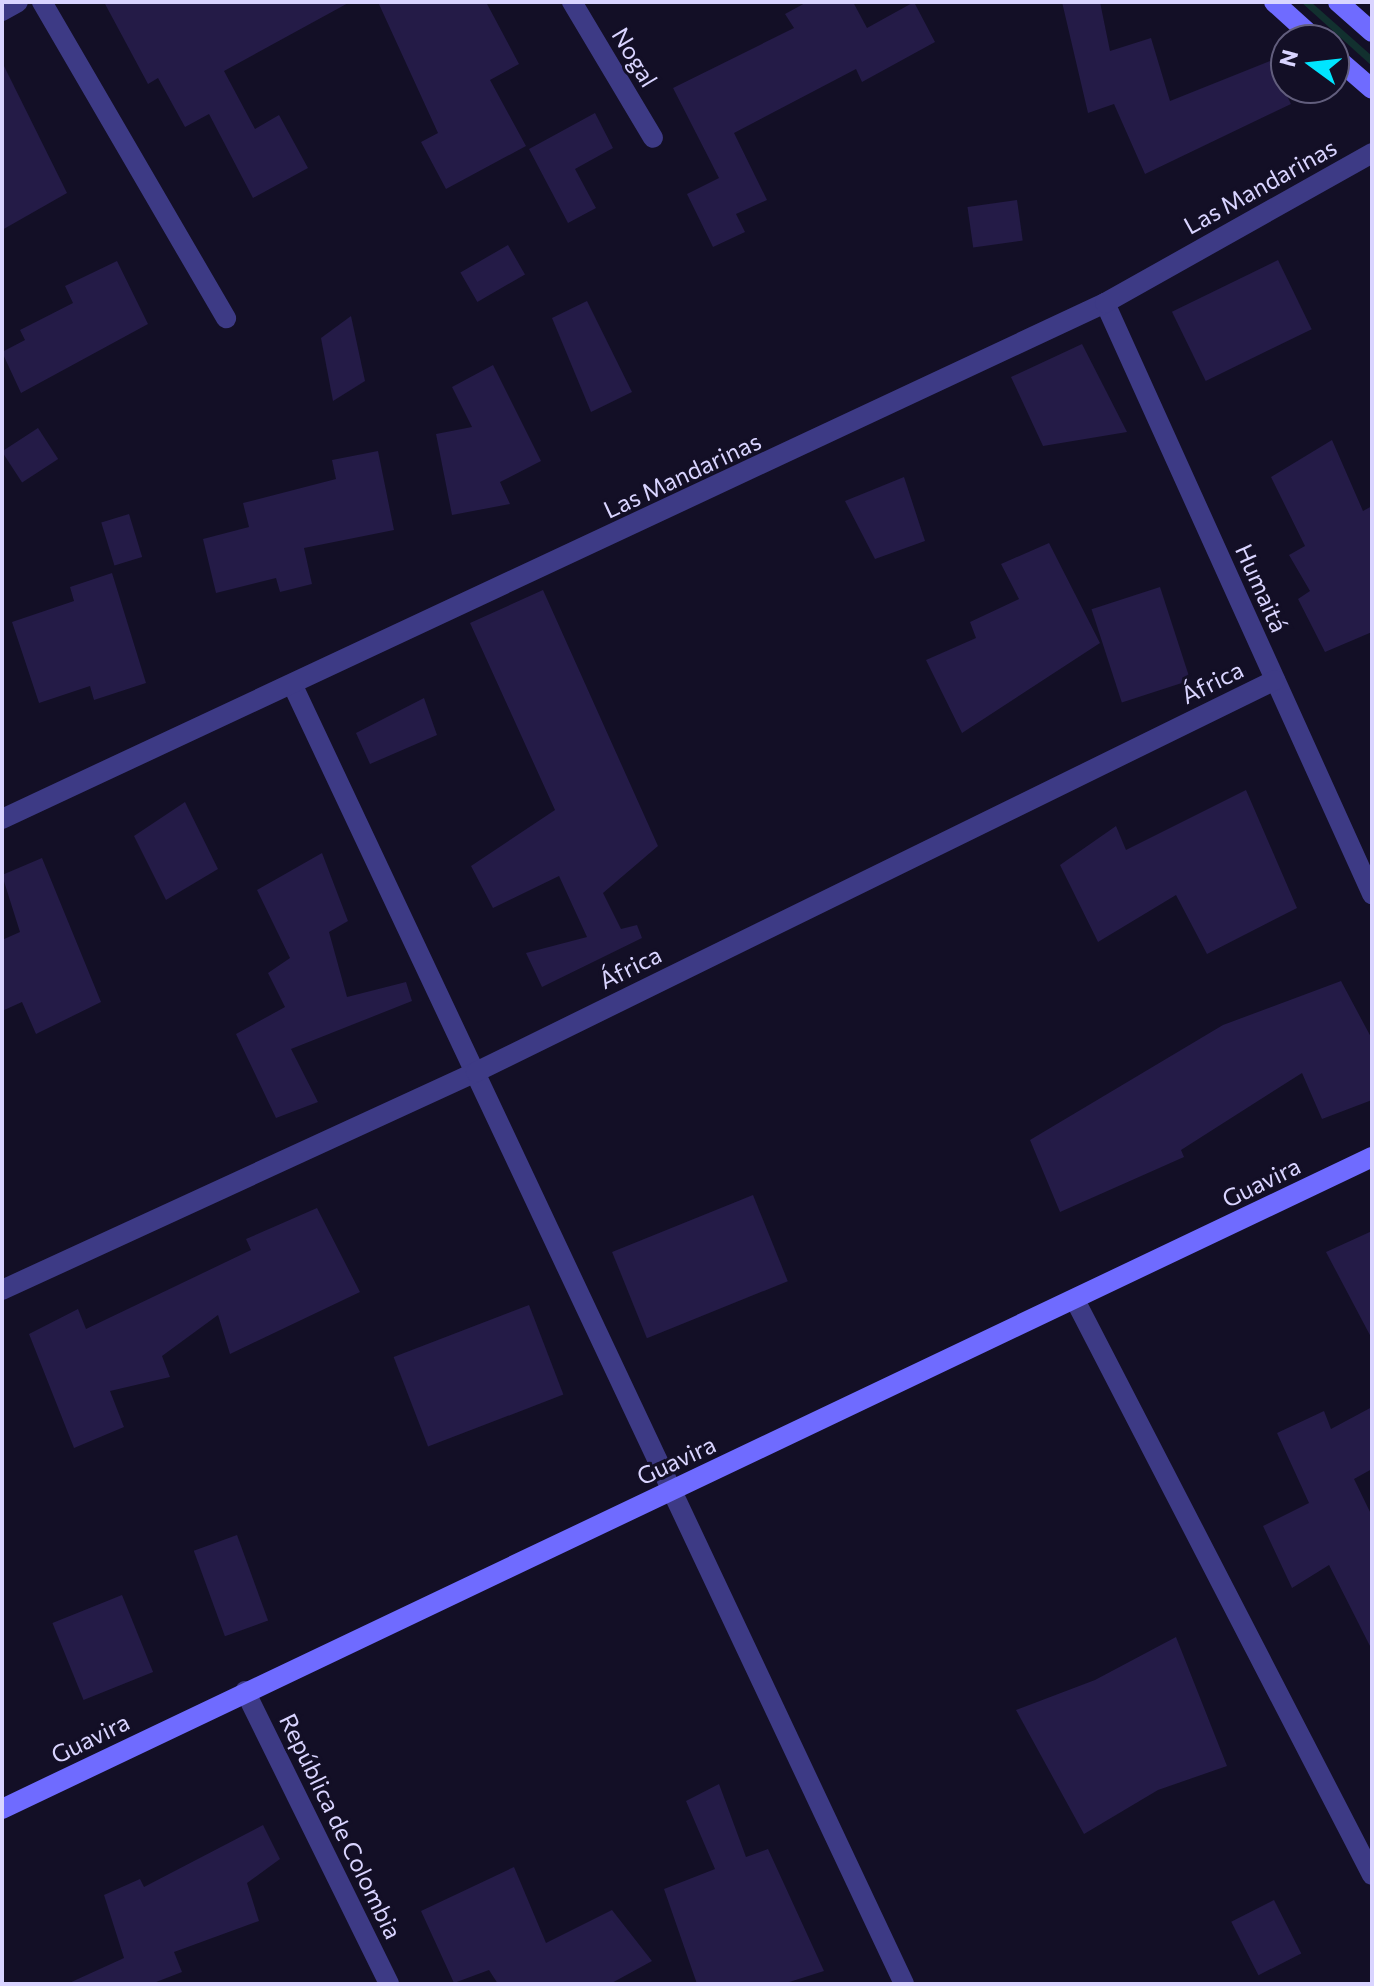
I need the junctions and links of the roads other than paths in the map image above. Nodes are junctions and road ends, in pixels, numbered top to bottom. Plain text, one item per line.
1 (18, 2) edge
2 (42, 2) edge
3 (572, 2) edge
4 (1274, 2) edge
5 (1338, 2) edge
6 (2, 11) edge
7 (1298, 24) edge
8 (1372, 32) edge
9 (1350, 70) edge
10 (1372, 89) edge
11 (653, 138) dead end
12 (1372, 153) edge
13 (1105, 303) junction
14 (226, 318) dead end
15 (1275, 680) junction
16 (294, 688) junction
17 (2, 819) edge
18 (1372, 894) edge
19 (476, 1072) junction
20 (1372, 1157) edge
21 (2, 1290) edge
22 (1075, 1300) junction
23 (673, 1490) junction
24 (245, 1691) junction
25 (2, 1809) edge
26 (1372, 1875) edge
27 (389, 1984) edge
28 (904, 1984) edge

1 - 6 street
2 - 14 street
3 - 11 street, Nogal
4 - 7 street
5 - 8 street
9 - 10 street
12 - 13 street, Las Mandarinas
13 - 15 street, Humaitá
13 - 16 street, Las Mandarinas
15 - 18 street, Humaitá
15 - 19 street, África
16 - 17 street, Las Mandarinas
16 - 19 street
19 - 21 street, África
19 - 23 street
20 - 22 street, Guavira
22 - 23 street, Guavira
22 - 26 street
23 - 24 street, Guavira
23 - 28 street
24 - 25 street, Guavira
24 - 27 street, República de Colombia

